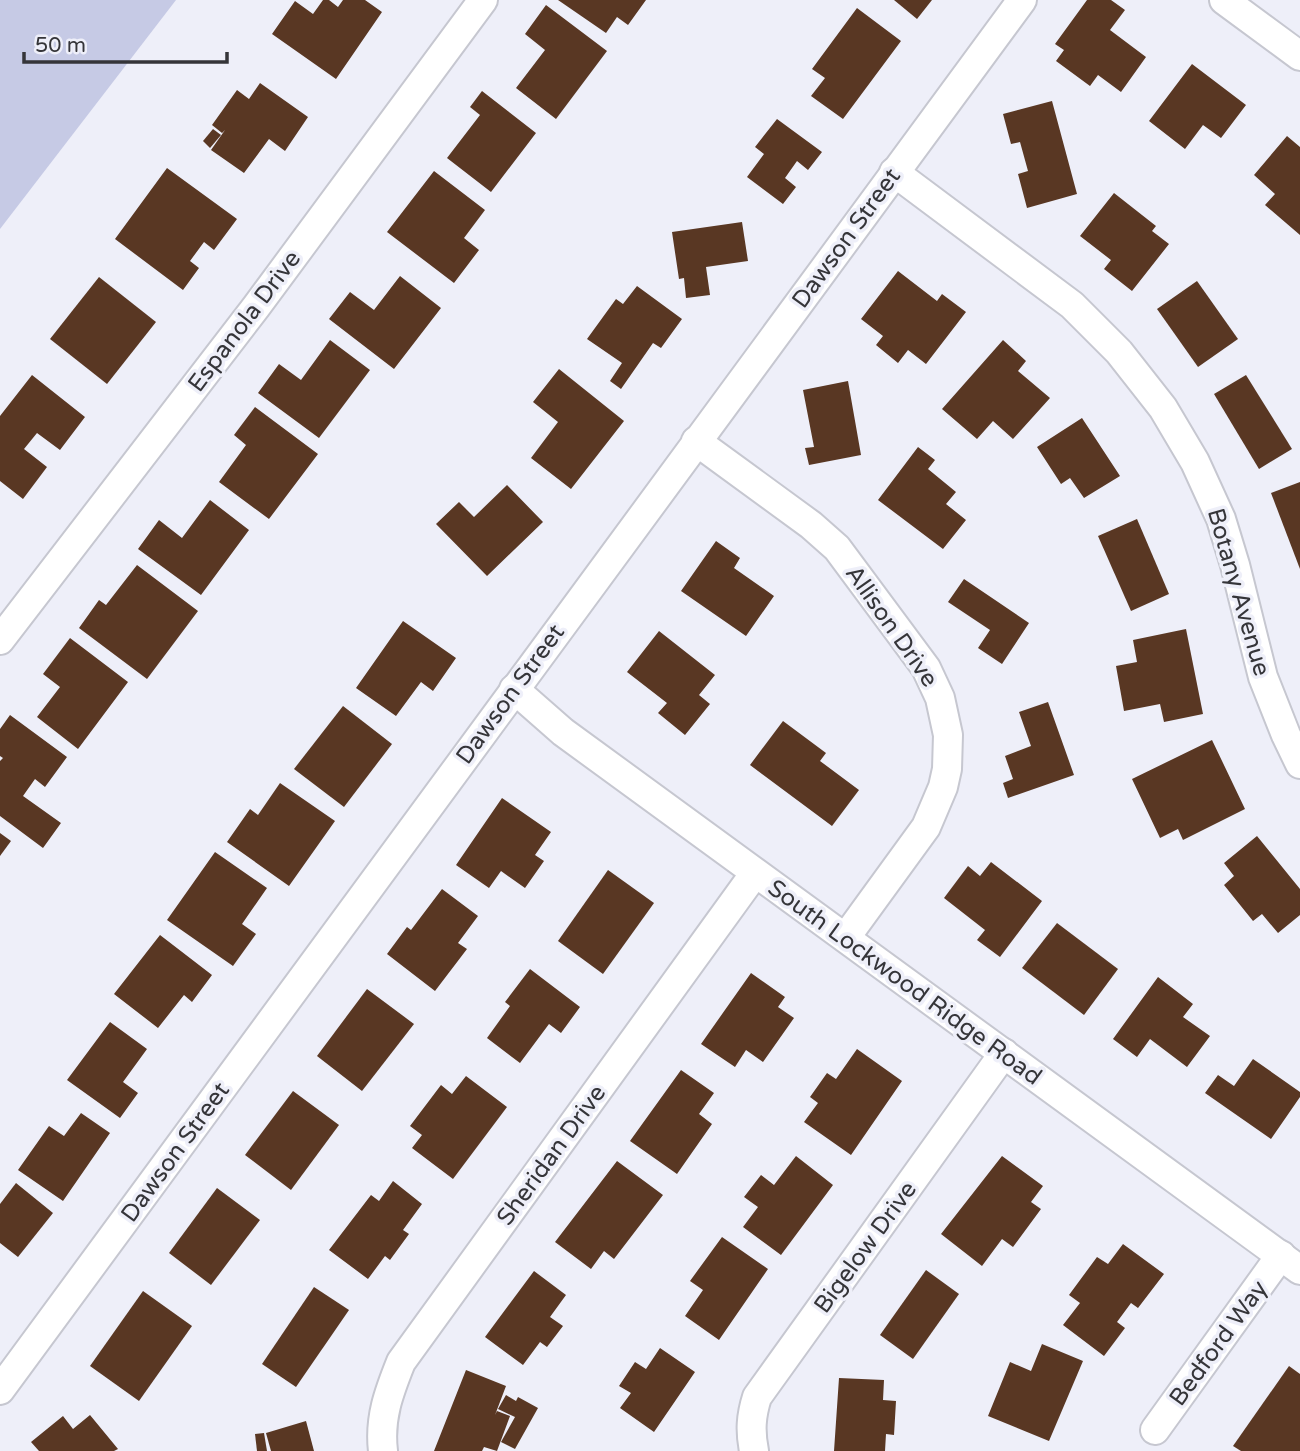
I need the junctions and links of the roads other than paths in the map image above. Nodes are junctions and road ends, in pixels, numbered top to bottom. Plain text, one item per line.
1 (483, 0) edge
2 (1022, 0) edge
3 (1224, 0) edge
4 (1300, 56) edge
5 (894, 172) junction
6 (696, 441) junction
7 (0, 640) edge
8 (513, 690) junction
9 (1300, 764) edge
10 (755, 873) junction
11 (846, 937) junction
12 (1004, 1053) junction
13 (1291, 1263) edge
14 (0, 1390) edge
15 (1155, 1430) dead end
16 (383, 1451) edge
17 (754, 1451) edge

1 - 7 street, Espanola Drive
2 - 5 street, Dawson Street
3 - 4 street
5 - 6 street, Dawson Street
5 - 9 street, Botany Avenue
6 - 8 street, Dawson Street
6 - 11 street, Allison Drive
8 - 10 street, South Lockwood Ridge Road
8 - 14 street, Dawson Street
10 - 11 street, South Lockwood Ridge Road
10 - 16 street, Sheridan Drive
11 - 12 street, South Lockwood Ridge Road
12 - 13 street, South Lockwood Ridge Road
12 - 17 street, Bigelow Drive
13 - 15 street, Bedford Way

